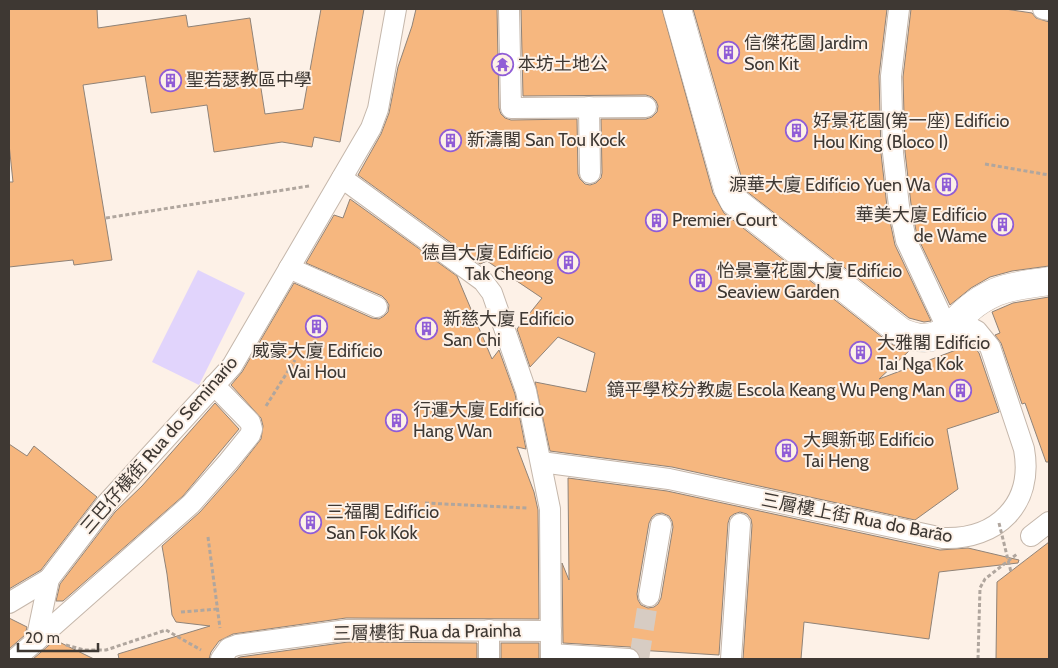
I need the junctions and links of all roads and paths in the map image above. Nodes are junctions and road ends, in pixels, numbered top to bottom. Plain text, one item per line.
1 (396, 9) edge
2 (509, 9) edge
3 (677, 9) edge
4 (899, 9) edge
5 (1043, 9) edge
6 (1049, 10) edge
7 (589, 107) junction
8 (646, 107) dead end
9 (986, 164) dead end
10 (590, 173) dead end
11 (1049, 176) edge
12 (342, 178) junction
13 (304, 187) dead end
14 (106, 218) dead end
15 (289, 268) junction
16 (1049, 281) edge
17 (377, 307) dead end
18 (952, 326) junction
19 (295, 360) dead end
20 (214, 385) junction
21 (252, 428) junction
22 (541, 462) junction
23 (425, 503) dead end
24 (550, 509) junction
25 (1049, 522) edge
26 (999, 523) junction
27 (740, 524) dead end
28 (661, 525) dead end
29 (1031, 536) joint
30 (208, 537) dead end
31 (1011, 572) dead end
32 (48, 579) junction
33 (649, 596) tunnel mouth
34 (9, 603) edge
35 (218, 609) junction
36 (181, 612) dead end
37 (489, 630) junction
38 (551, 631) junction
39 (36, 641) junction
40 (84, 650) dead end
41 (217, 656) edge
42 (551, 657) edge
43 (15, 659) edge
44 (489, 659) edge
45 (629, 659) edge
46 (731, 659) edge
47 (978, 659) edge

1 - 12 street, 三巴仔橫街 Rua do Seminario
2 - 7 street
3 - 18 street
4 - 18 street
5 - 6 street
7 - 8 street
7 - 10 street
9 - 11 path
12 - 15 street, 三巴仔橫街 Rua do Seminario
12 - 22 street
13 - 14 path
15 - 17 street
15 - 20 street, 三巴仔橫街 Rua do Seminario
16 - 18 street
18 - 26 street, 三層樓上街 Rua do Barão
19 - 21 path
20 - 21 street
20 - 32 street, 三巴仔橫街 Rua do Seminario
21 - 39 street
22 - 24 street
22 - 26 street, 三層樓上街 Rua do Barão
23 - 24 path
24 - 38 street
25 - 29 street
26 - 31 path, bridge
27 - 46 street
28 - 33 street
29 - 47 path
30 - 35 path
32 - 34 street
32 - 39 street, 三巴仔橫街 Rua do Seminario
35 - 36 path
35 - 41 path
37 - 38 street, 三層樓街 Rua da Prainha
37 - 41 street, 三層樓街 Rua da Prainha
37 - 44 street
38 - 42 street
39 - 43 street
40 - 41 path
42 - 45 street

